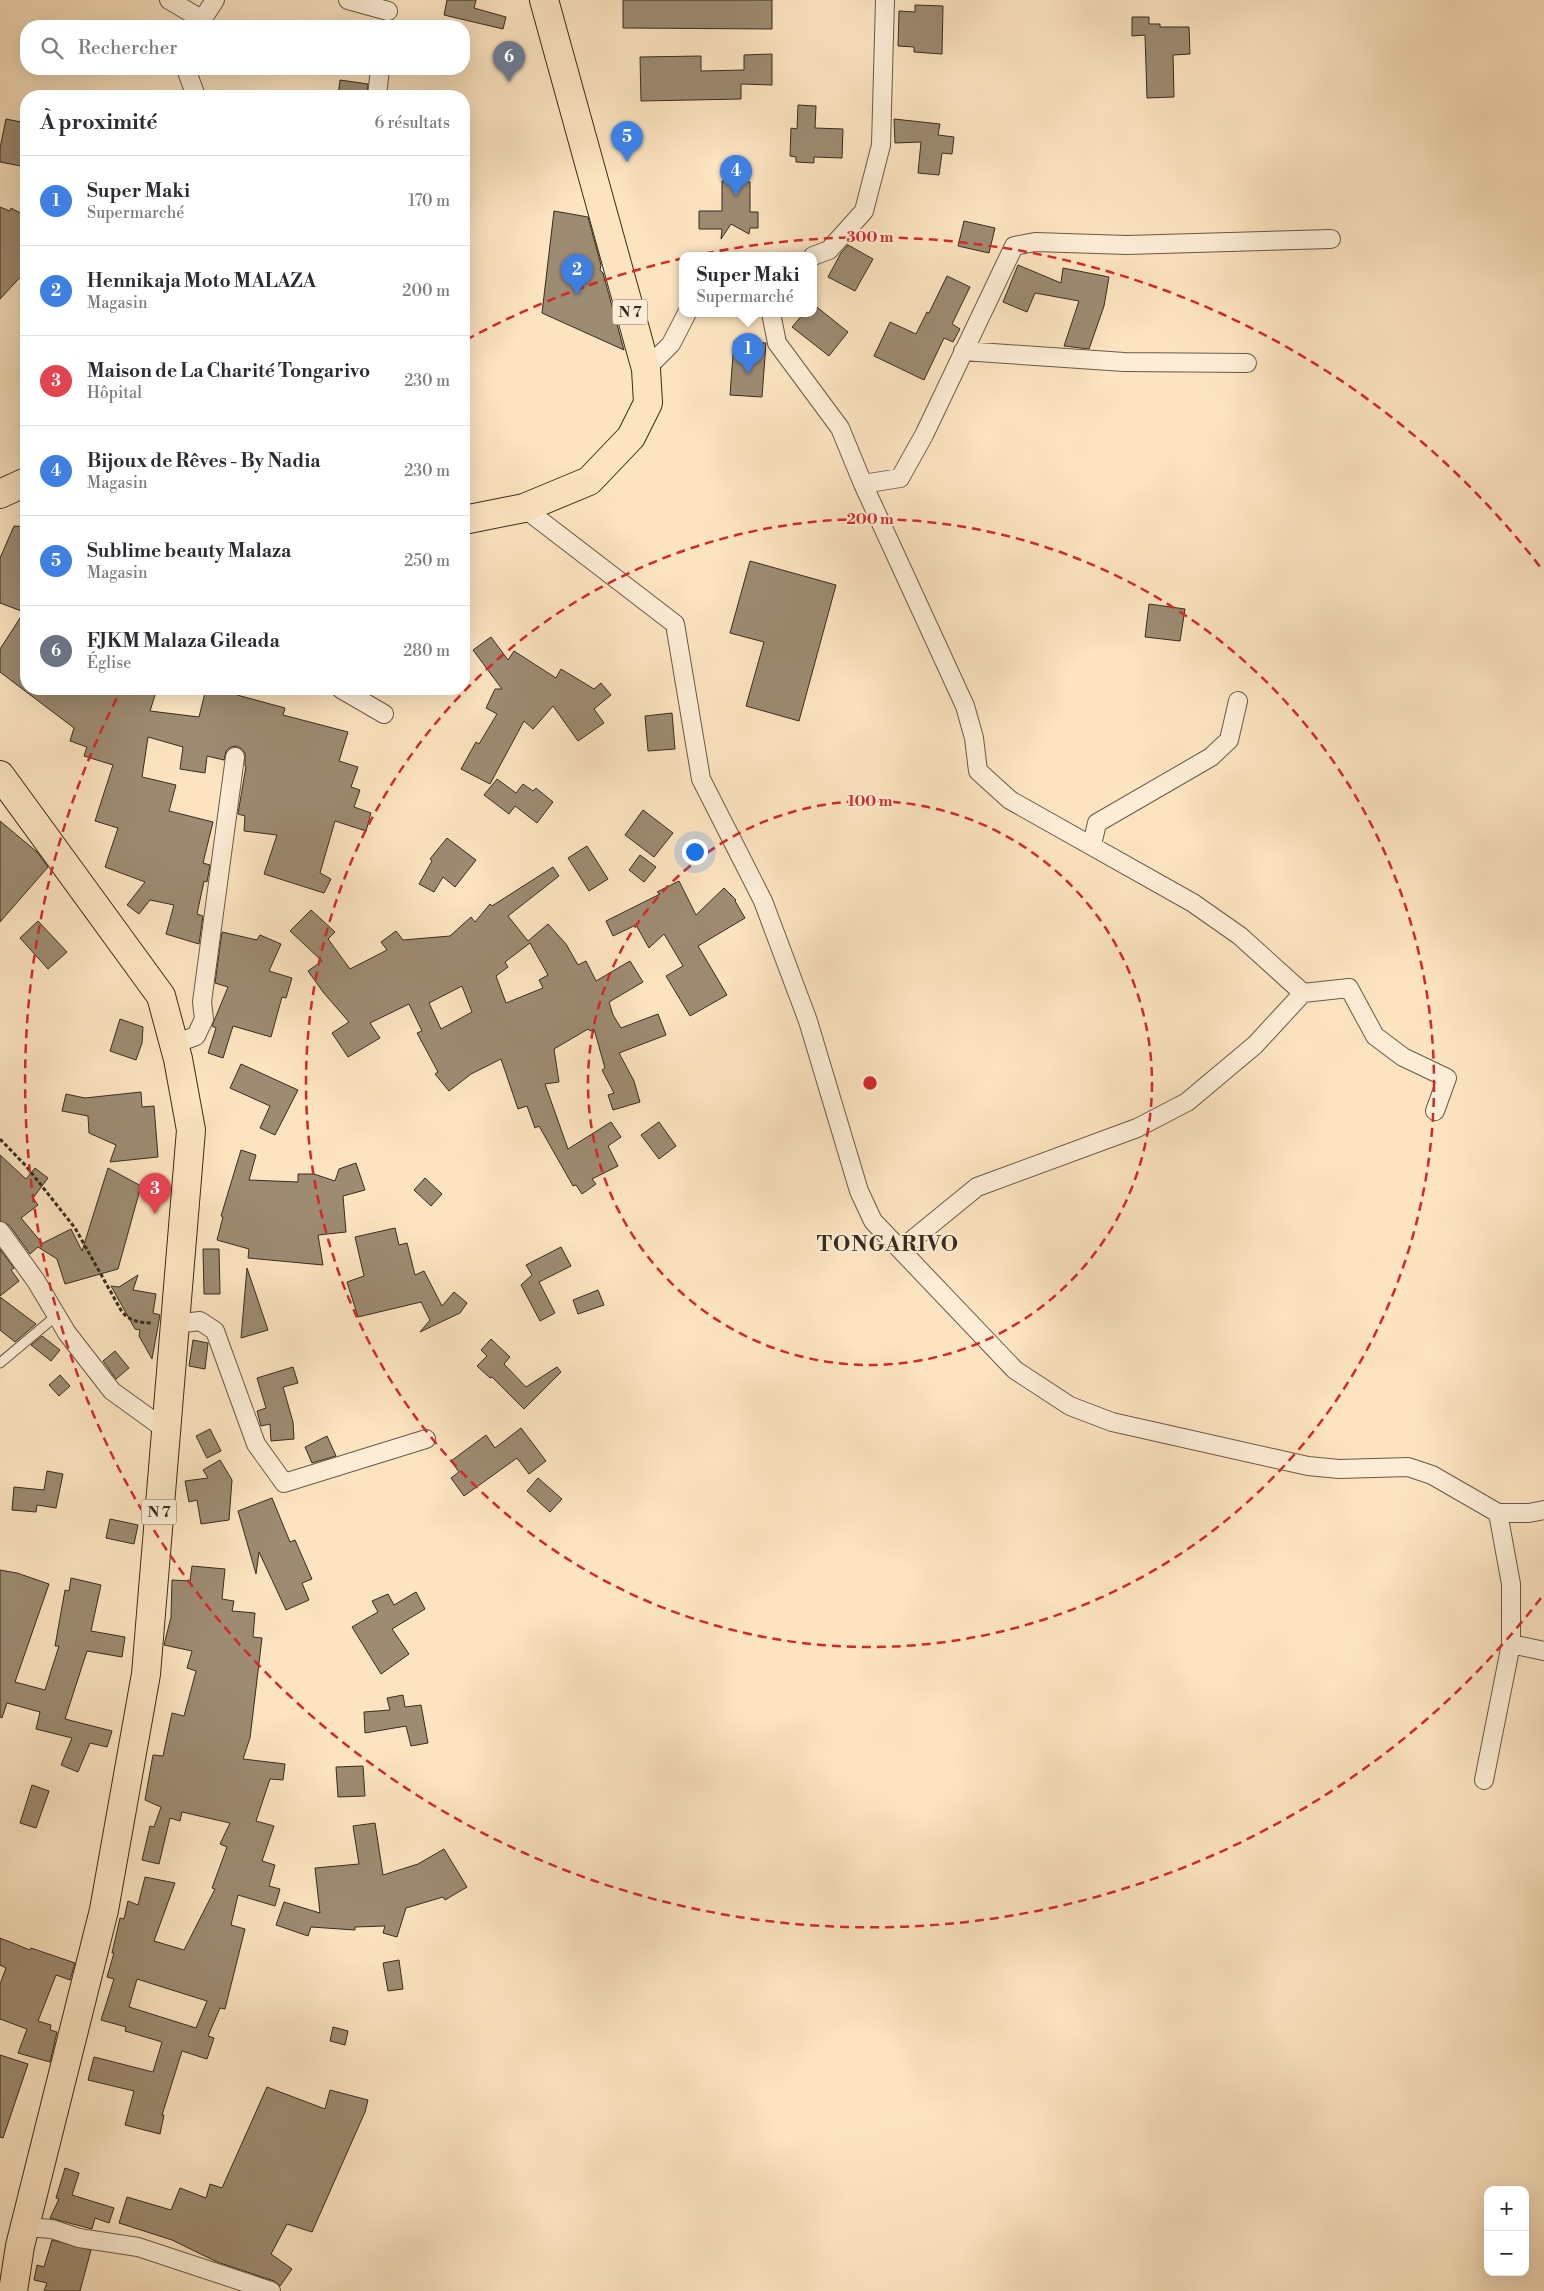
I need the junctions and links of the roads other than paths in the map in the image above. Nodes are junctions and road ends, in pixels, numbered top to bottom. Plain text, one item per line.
1 (169, 0) edge
2 (215, 0) edge
3 (348, 0) edge
4 (544, 0) edge
5 (885, 0) edge
6 (388, 12) edge
7 (196, 20) edge
8 (202, 20) edge
9 (188, 75) edge
10 (379, 75) edge
11 (194, 90) edge
12 (378, 90) edge
13 (1331, 239) dead end
14 (817, 254) edge
15 (685, 317) edge
16 (772, 317) edge
17 (963, 351) junction
18 (1247, 363) dead end
19 (646, 369) junction
20 (864, 484) junction
21 (20, 485) edge
22 (0, 494) edge
23 (524, 508) junction
24 (470, 519) edge
25 (351, 695) edge
26 (1238, 701) dead end
27 (384, 714) dead end
28 (235, 757) dead end
29 (0, 774) edge
30 (1092, 845) junction
31 (1303, 993) junction
32 (174, 1044) junction
33 (1435, 1111) dead end
34 (0, 1231) edge
35 (901, 1249) junction
36 (56, 1316) junction
37 (175, 1324) junction
38 (0, 1363) edge
39 (166, 1430) junction
40 (426, 1439) dead end
41 (1544, 1510) edge
42 (1498, 1513) junction
43 (1511, 1644) junction
44 (1544, 1651) edge
45 (1484, 1780) dead end
46 (26, 2227) junction
47 (13, 2291) edge
48 (271, 2291) edge

1 - 7 street
2 - 8 street
3 - 6 street
4 - 19 main road, N 7
5 - 14 street
9 - 11 street
10 - 12 street
13 - 17 street
15 - 19 street
16 - 20 street
17 - 18 street
17 - 20 street
19 - 23 main road, N 7
20 - 30 street
21 - 22 main road
23 - 24 main road, N 7
23 - 35 street
25 - 27 street
26 - 30 street
28 - 32 street
29 - 32 main road, N 7
30 - 31 street
31 - 33 street
31 - 35 street
32 - 37 main road, N 7
34 - 36 street
35 - 42 street
36 - 38 lane
36 - 39 street
37 - 39 main road, N 7
37 - 40 street
39 - 46 main road, N 7
41 - 42 street
42 - 43 street
43 - 44 street
43 - 45 street
46 - 47 main road, N 7
46 - 48 street

